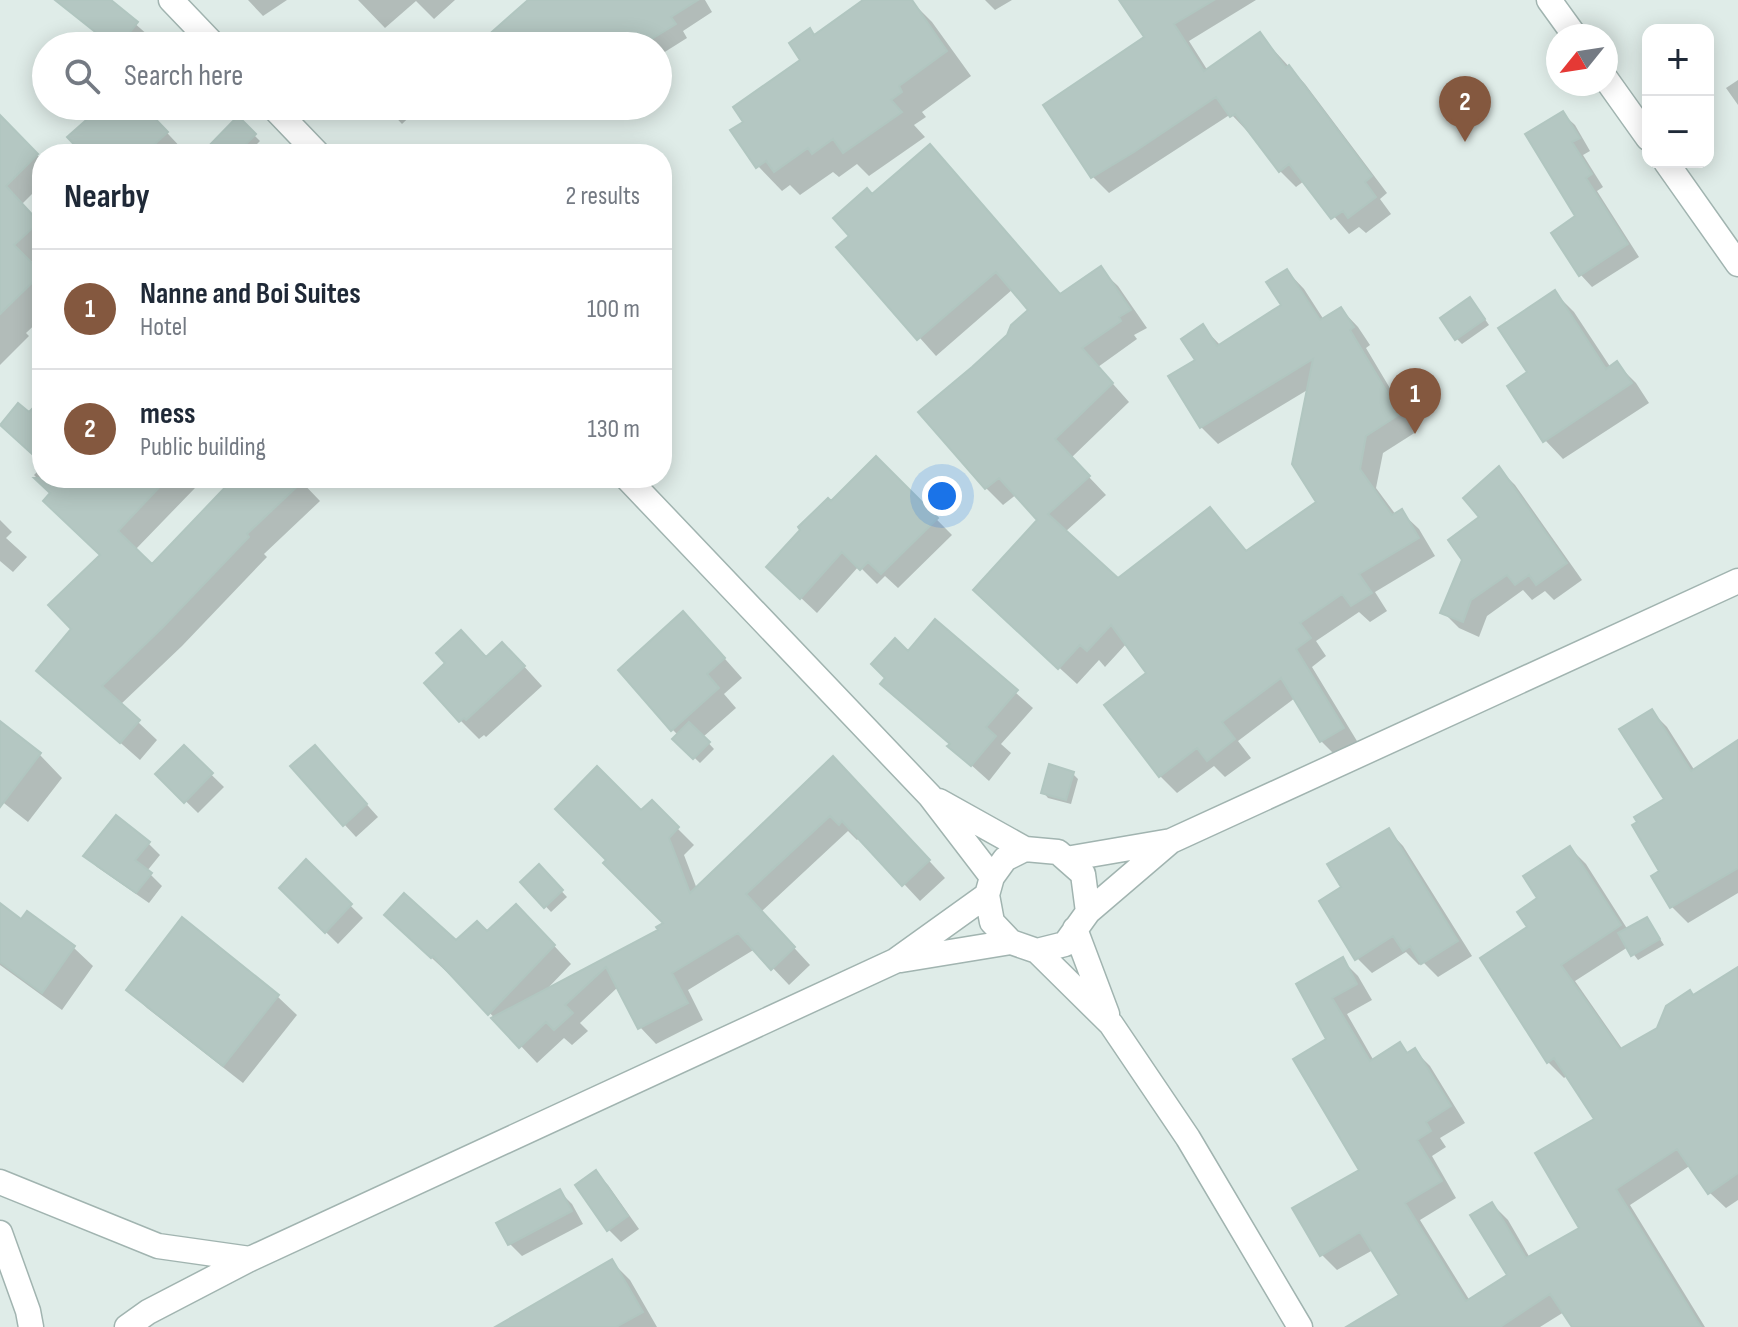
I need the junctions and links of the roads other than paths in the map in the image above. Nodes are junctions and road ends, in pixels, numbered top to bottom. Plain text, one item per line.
1 (171, 0) edge
2 (1549, 0) edge
3 (1566, 24) edge
4 (202, 32) edge
5 (1618, 96) edge
6 (285, 120) edge
7 (1642, 130) edge
8 (308, 144) edge
9 (1670, 168) edge
10 (1738, 264) edge
11 (637, 488) edge
12 (1738, 581) edge
13 (930, 796) junction
14 (1171, 841) junction
15 (1025, 849) junction
16 (1066, 859) junction
17 (990, 886) junction
18 (1082, 921) junction
19 (1011, 942) junction
20 (1037, 951) junction
21 (895, 961) junction
22 (1111, 1024) junction
23 (0, 1182) edge
24 (0, 1233) edge
25 (250, 1259) junction
26 (31, 1327) edge
27 (127, 1327) edge
28 (1300, 1327) edge

1 - 4 street
2 - 3 street
5 - 7 street
6 - 8 street
9 - 10 street
11 - 13 street
12 - 14 street
13 - 15 street
13 - 17 street
14 - 16 street
14 - 18 street
15 - 16 street
15 - 17 street
16 - 18 street
17 - 19 street
17 - 21 street
18 - 20 street
18 - 22 street
19 - 20 street
19 - 21 street
20 - 22 street
21 - 25 street
22 - 28 street
23 - 25 street
24 - 26 street
25 - 27 street

